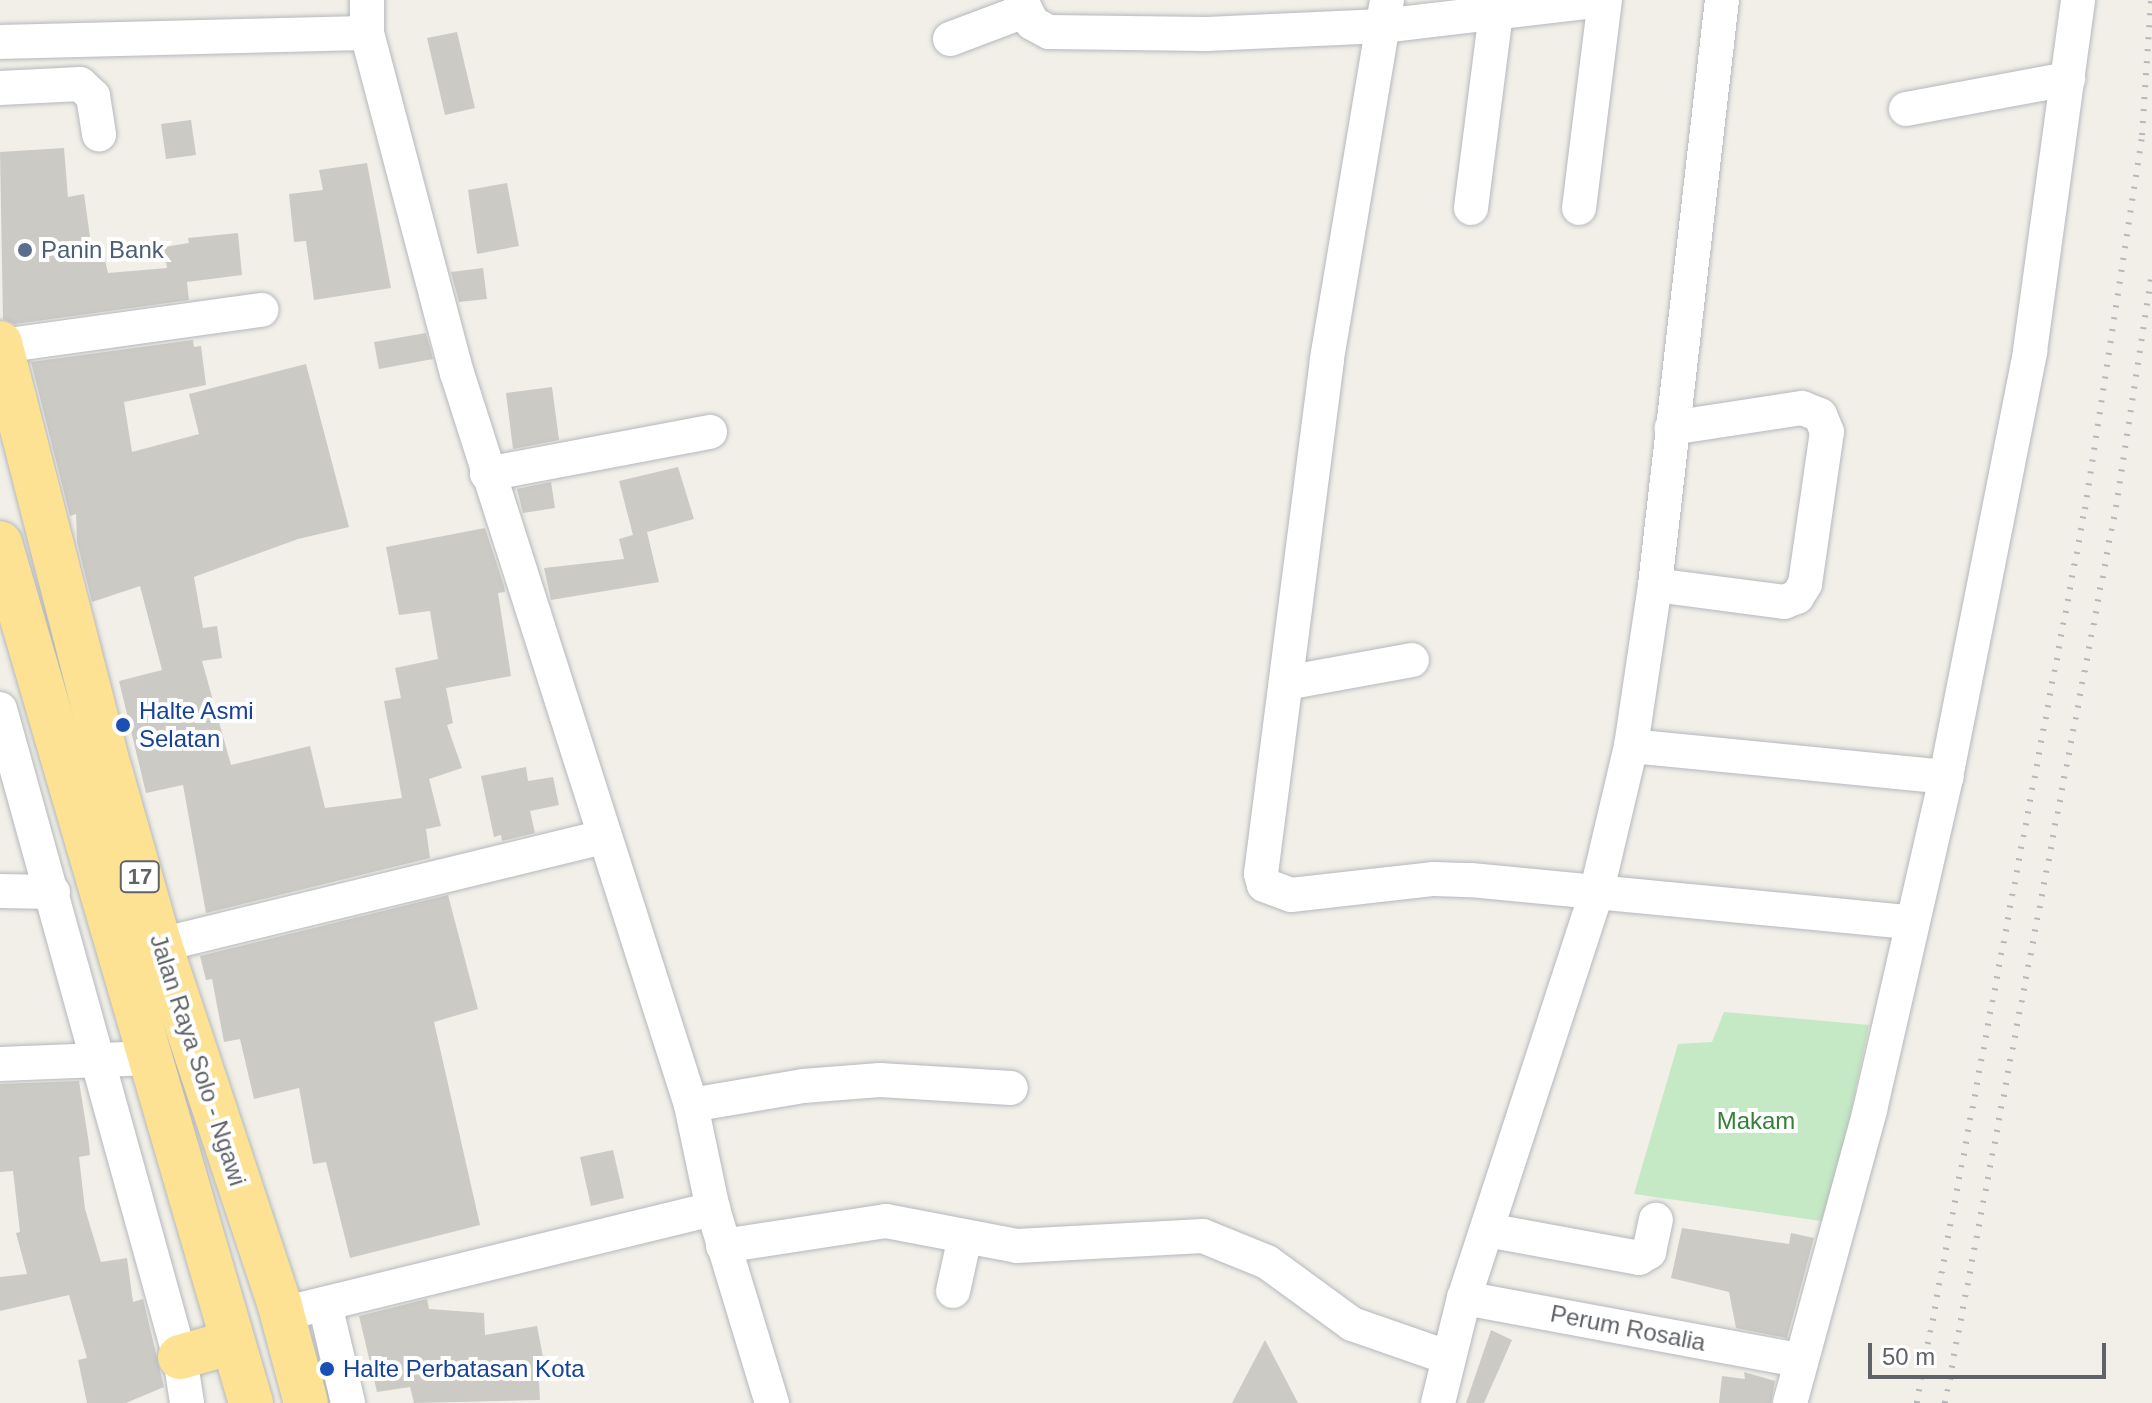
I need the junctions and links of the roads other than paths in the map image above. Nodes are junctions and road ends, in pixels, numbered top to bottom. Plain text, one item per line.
1 (1605, 0) edge
2 (1722, 0) edge
3 (2078, 0) edge
4 (1022, 6) edge
5 (1385, 13) edge
6 (1496, 13) junction
7 (367, 16) edge
8 (950, 39) dead end
9 (0, 42) edge
10 (2068, 79) junction
11 (0, 88) edge
12 (1906, 109) dead end
13 (99, 135) dead end
14 (1471, 208) dead end
15 (1579, 208) dead end
16 (262, 310) dead end
17 (0, 345) edge
18 (1672, 428) junction
19 (710, 432) dead end
20 (487, 474) junction
21 (0, 543) edge
22 (1655, 585) junction
23 (6, 589) edge
24 (1412, 660) dead end
25 (1286, 683) junction
26 (0, 709) edge
27 (1631, 746) junction
28 (1946, 777) junction
29 (602, 837) junction
30 (1597, 890) junction
31 (0, 891) edge
32 (53, 892) junction
33 (1911, 922) junction
34 (160, 945) junction
35 (151, 1058) junction
36 (95, 1060) junction
37 (0, 1064) edge
38 (1011, 1088) dead end
39 (691, 1105) junction
40 (713, 1209) junction
41 (1656, 1220) dead end
42 (1487, 1230) junction
43 (965, 1237) junction
44 (723, 1246) junction
45 (953, 1291) dead end
46 (1464, 1298) junction
47 (325, 1304) junction
48 (282, 1314) junction
49 (233, 1342) junction
50 (180, 1357) junction
51 (1447, 1357) junction
52 (1792, 1359) dead end
53 (187, 1403) edge
54 (251, 1403) edge
55 (306, 1403) edge
56 (348, 1403) edge
57 (772, 1403) edge
58 (1438, 1403) edge
59 (1790, 1403) edge

1 - 6 street
1 - 15 street
2 - 18 street
3 - 10 street
4 - 5 street
4 - 8 street
5 - 6 street
5 - 25 street
6 - 14 street
7 - 9 street
7 - 20 street
10 - 12 street
10 - 28 street
11 - 13 street
16 - 17 street
17 - 34 highway, Jalan Raya Solo - Ngawi / 17
18 - 22 street
18 - 22 street
19 - 20 street
20 - 29 street
21 - 23 highway, Jalan Raya Solo - Ngawi / 17
22 - 27 street
23 - 35 highway, Jalan Raya Solo - Ngawi / 17
24 - 25 street
25 - 30 street
26 - 32 street
27 - 28 street
27 - 30 street
28 - 33 street
29 - 34 street
29 - 39 street
30 - 33 street
30 - 42 street
31 - 32 street
32 - 36 street
33 - 59 street
34 - 48 highway, Jalan Raya Solo - Ngawi / 17
35 - 36 street
35 - 49 highway, Jalan Raya Solo - Ngawi / 17
36 - 37 street
36 - 50 street
38 - 39 street
39 - 40 street
40 - 44 street
40 - 47 street
41 - 42 street
42 - 46 street
43 - 44 street
43 - 45 street
43 - 51 street
44 - 57 street
46 - 51 street
46 - 52 street, Perum Rosalia
47 - 48 street
47 - 56 street
48 - 55 highway, Jalan Raya Solo - Ngawi / 17
49 - 50 highway
49 - 54 highway, Jalan Raya Solo - Ngawi / 17
50 - 53 street
51 - 58 street

